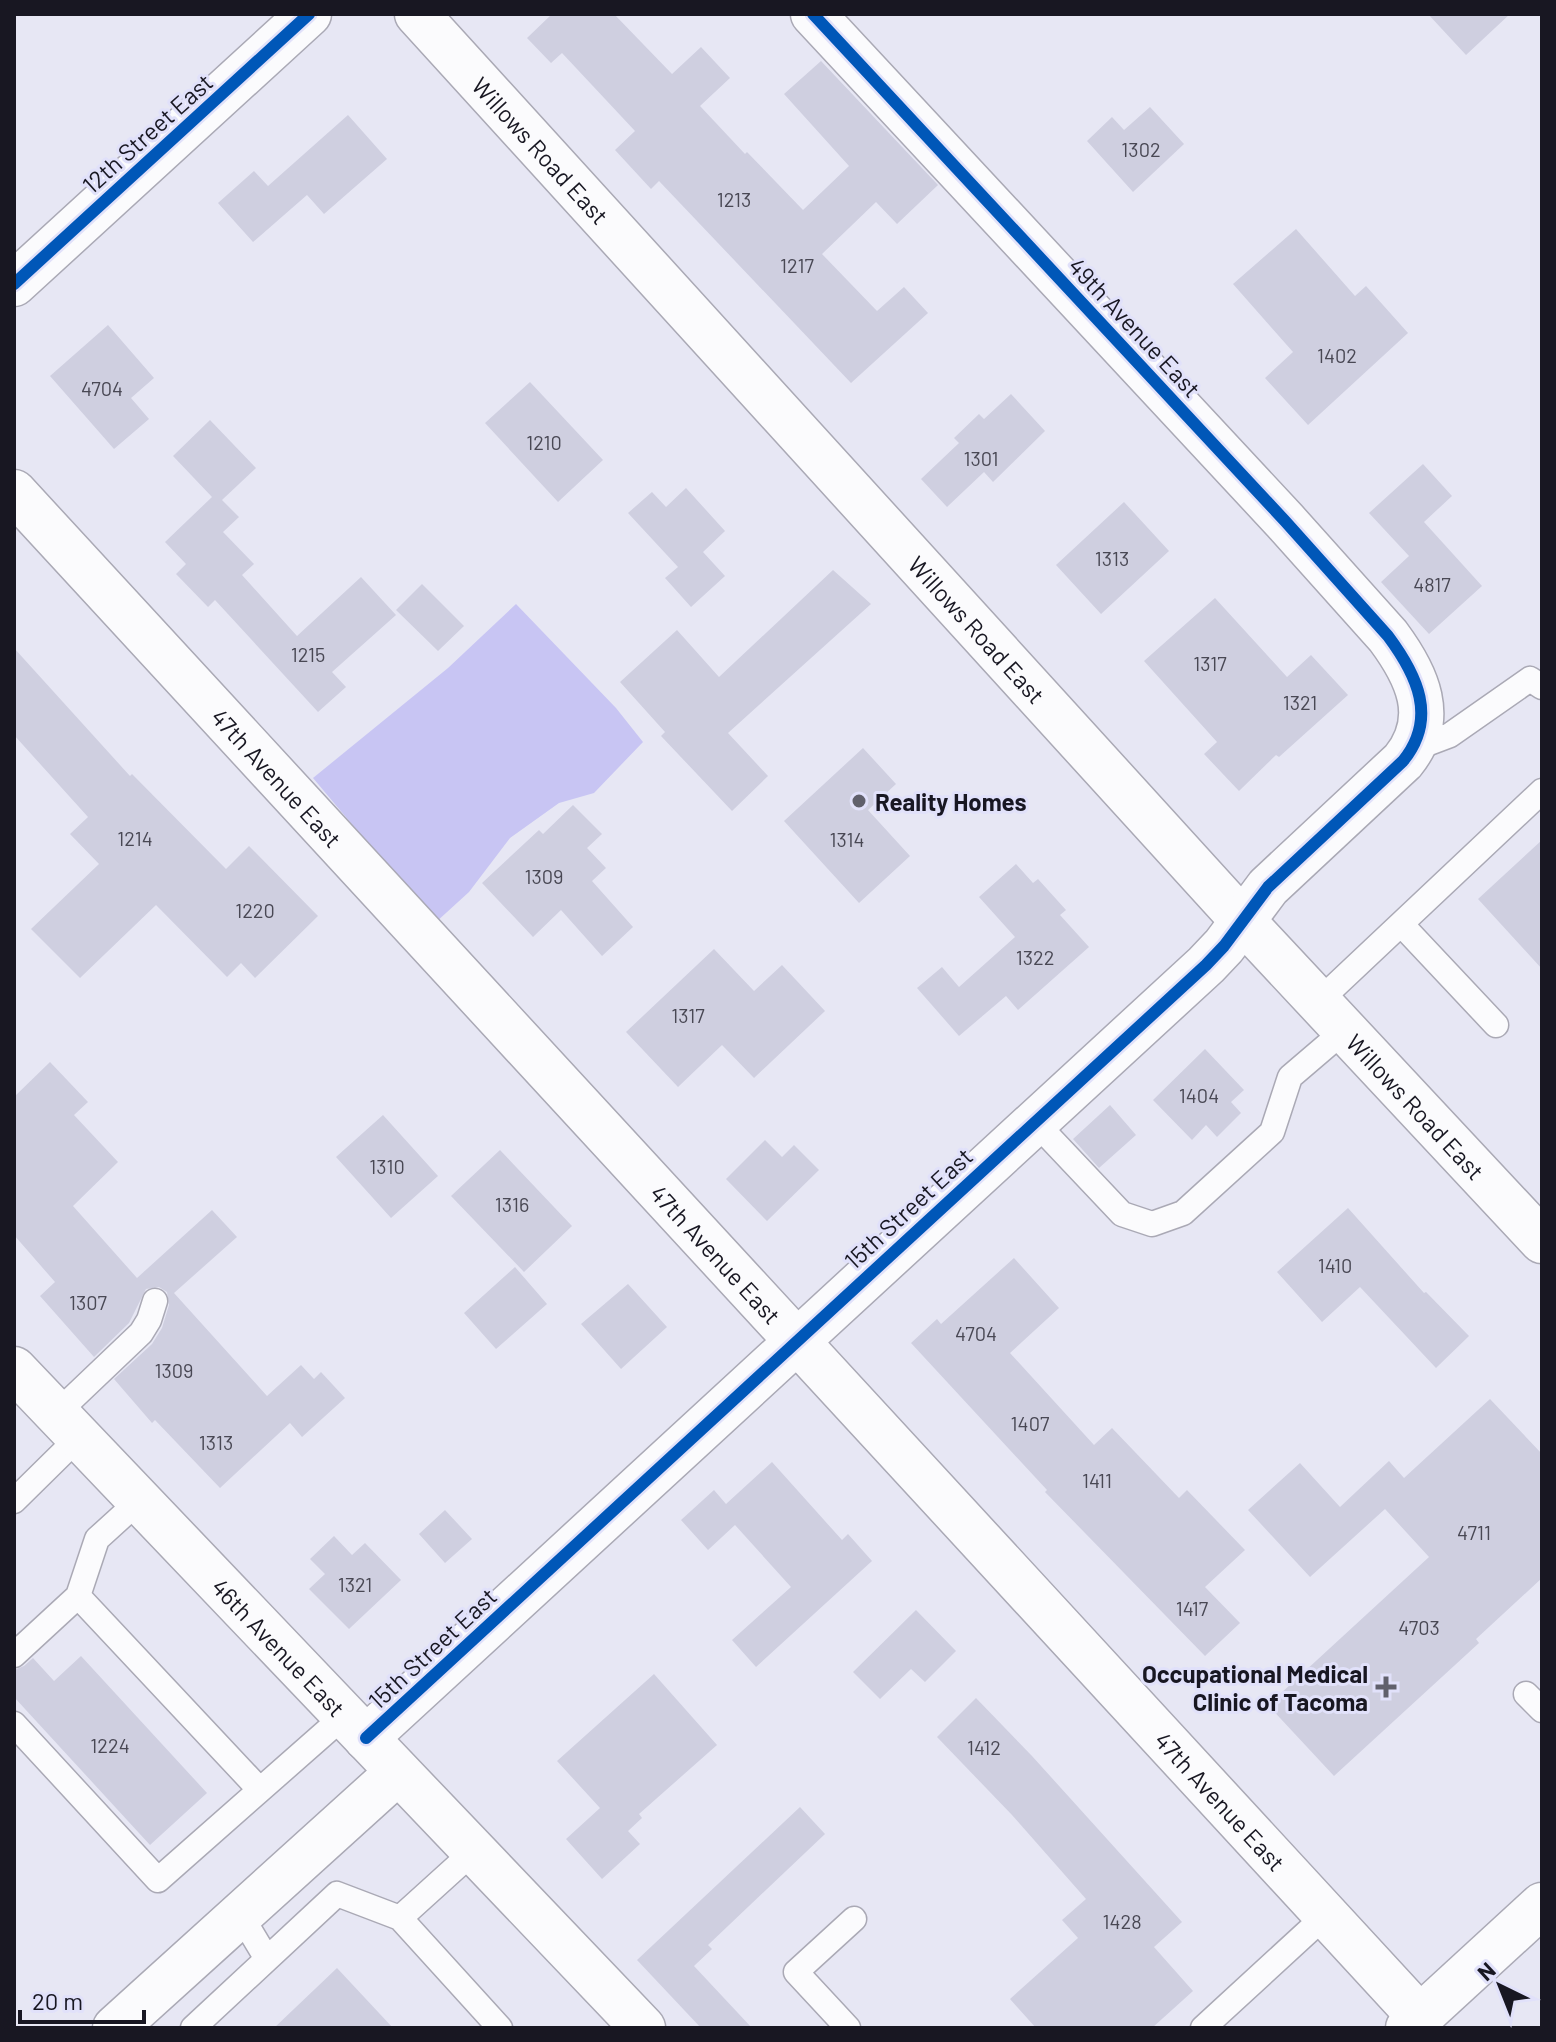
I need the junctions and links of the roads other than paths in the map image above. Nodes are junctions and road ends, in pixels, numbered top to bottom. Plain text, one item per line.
1 (309, 14) edge
2 (417, 14) edge
3 (813, 14) edge
4 (14, 284) edge
5 (14, 492) edge
6 (1413, 679) joint
7 (1542, 687) edge
8 (1413, 749) junction
9 (1542, 791) edge
10 (1242, 920) junction
11 (1401, 924) junction
12 (1331, 1016) junction
13 (1496, 1025) dead end
14 (1035, 1122) junction
15 (1542, 1241) edge
16 (155, 1301) dead end
17 (796, 1342) junction
18 (14, 1369) edge
19 (68, 1425) junction
20 (140, 1500) junction
21 (14, 1501) edge
22 (78, 1596) junction
23 (14, 1655) edge
24 (14, 1724) edge
25 (355, 1727) junction
26 (398, 1772) junction
27 (260, 1790) junction
28 (474, 1851) junction
29 (1542, 1905) edge
30 (240, 1914) junction
31 (1326, 1915) junction
32 (400, 1918) junction
33 (854, 1919) dead end
34 (267, 1959) junction
35 (1414, 2022) edge
36 (641, 2027) edge
37 (115, 2028) edge
38 (193, 2028) edge
39 (500, 2028) edge
40 (848, 2028) edge
41 (1203, 2028) edge

1 - 4 street, 12th Street East
2 - 10 street, Willows Road East
3 - 6 street, 49th Avenue East
5 - 17 street, 47th Avenue East
6 - 8 street, 15th Street East
7 - 8 lane
8 - 10 street, 15th Street East
9 - 11 lane
10 - 12 street, Willows Road East
10 - 14 street, 15th Street East
11 - 12 lane
11 - 13 lane
12 - 14 lane
12 - 15 street, Willows Road East
14 - 17 street, 15th Street East
16 - 19 lane
17 - 25 street, 15th Street East
17 - 31 street, 47th Avenue East
18 - 19 street, 46th Avenue East
19 - 20 street, 46th Avenue East
19 - 21 lane
20 - 22 lane
20 - 25 street, 46th Avenue East
22 - 23 lane
22 - 27 lane
24 - 27 lane
25 - 26 street, 46th Avenue East
25 - 27 lane
26 - 28 street, 46th Avenue East
26 - 30 street
28 - 32 lane
28 - 36 street, 46th Avenue East
29 - 35 street
30 - 34 lane
30 - 37 street
31 - 35 street, 47th Avenue East
31 - 41 lane
32 - 34 lane
32 - 39 lane
33 - 40 lane
34 - 38 lane

